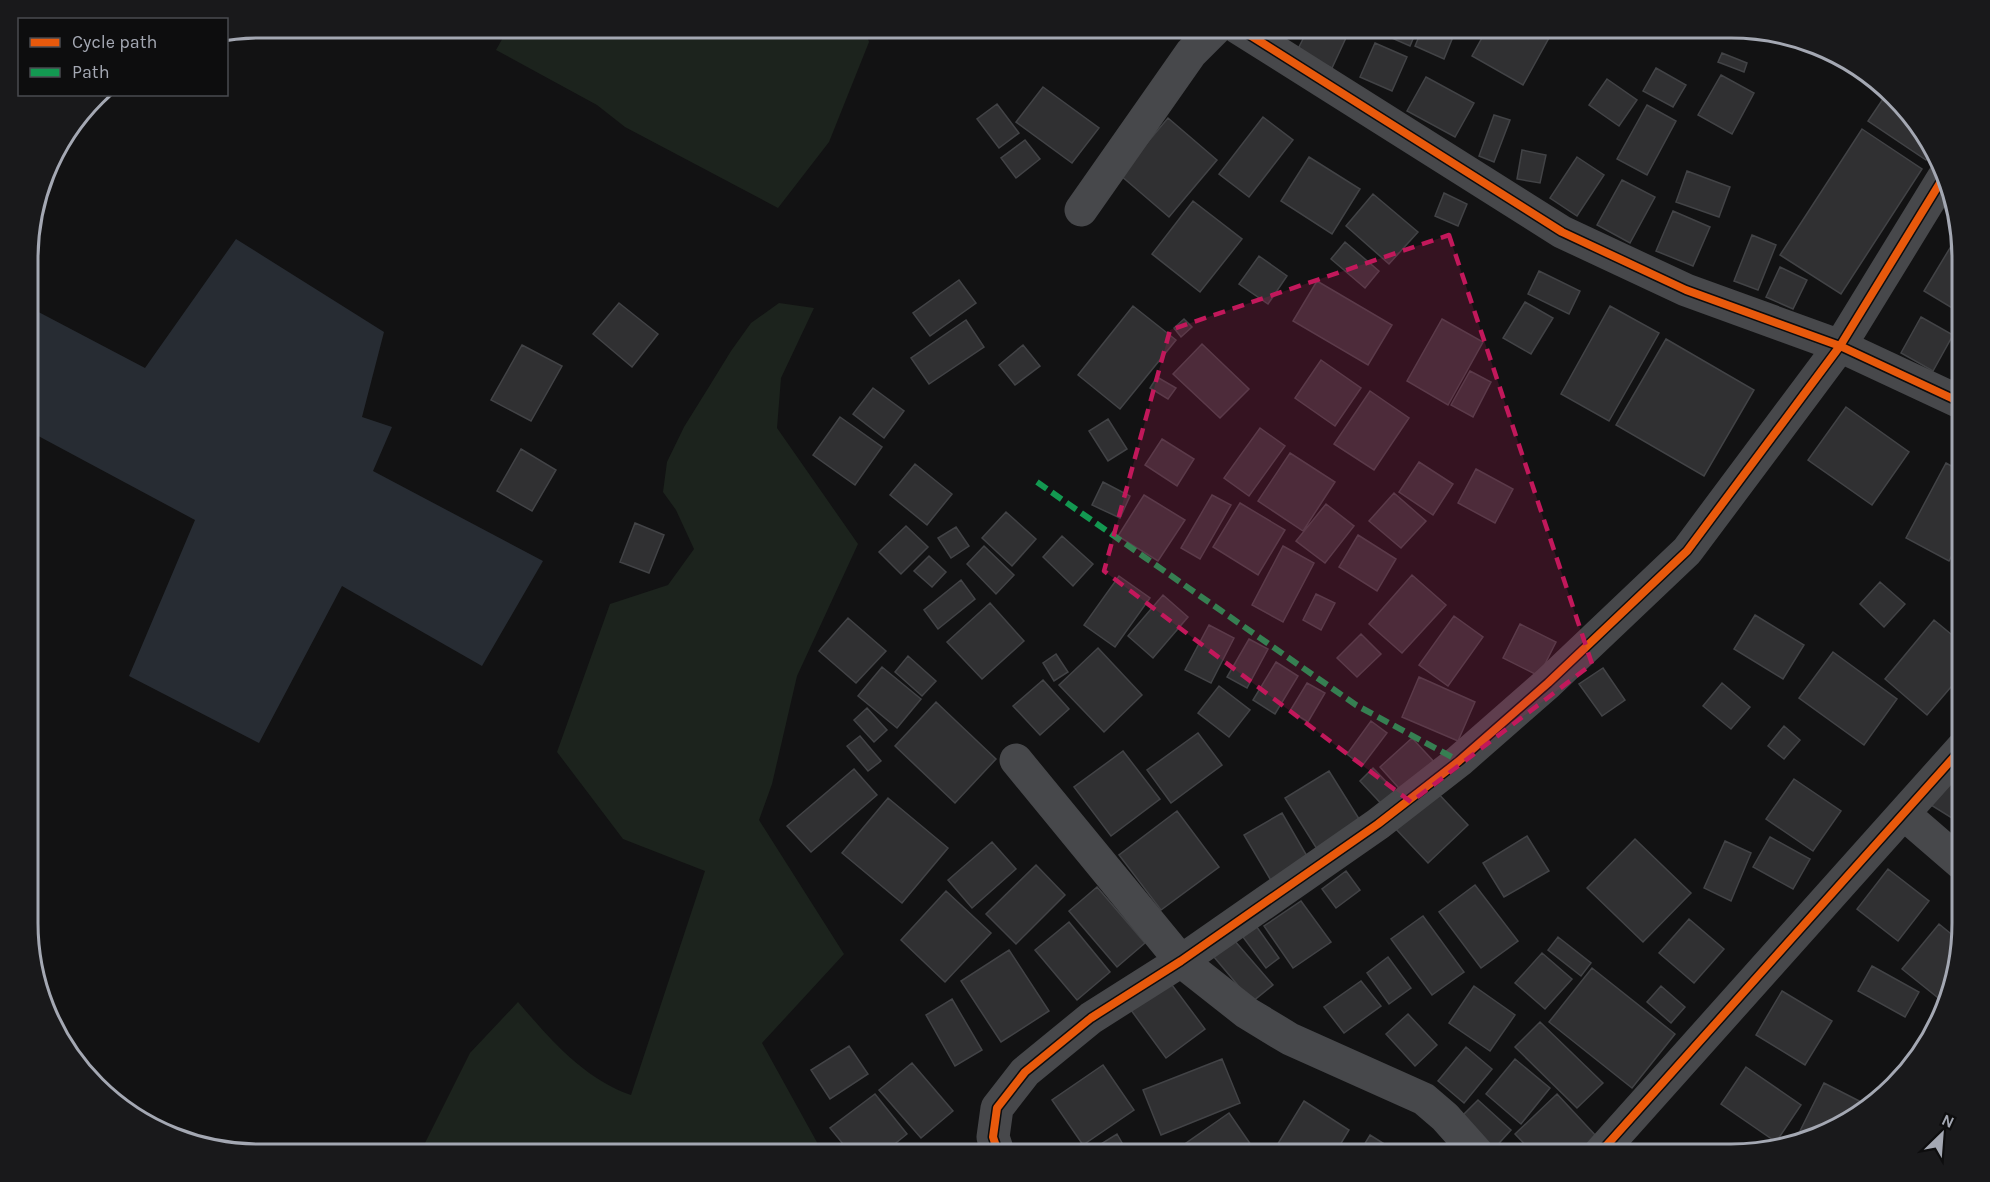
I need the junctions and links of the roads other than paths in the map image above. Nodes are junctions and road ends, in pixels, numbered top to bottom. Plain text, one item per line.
1 (1206, 38) edge
2 (1254, 38) edge
3 (1939, 184) edge
4 (1081, 210) dead end
5 (1840, 346) junction
6 (1952, 398) edge
7 (1952, 759) edge
8 (1016, 760) dead end
9 (1904, 814) junction
10 (1952, 856) edge
11 (1181, 961) junction
12 (995, 1144) edge
13 (1469, 1144) edge
14 (1608, 1144) edge

1 - 4 street
2 - 5 street
3 - 5 street
5 - 6 street
5 - 11 street
7 - 9 street
8 - 11 street
9 - 10 street
9 - 14 street
11 - 12 street
11 - 13 street

